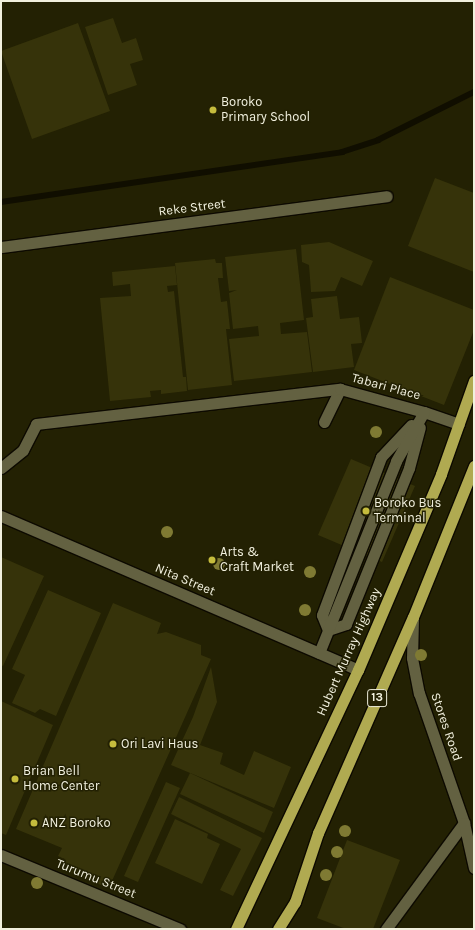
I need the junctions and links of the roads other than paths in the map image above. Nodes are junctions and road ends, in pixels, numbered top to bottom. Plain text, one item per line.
1 (386, 196) dead end
2 (1, 247) edge
3 (474, 380) edge
4 (340, 389) junction
5 (424, 412) junction
6 (324, 422) dead end
7 (459, 424) junction
8 (474, 466) edge
9 (1, 468) edge
10 (1, 516) edge
11 (413, 617) junction
12 (328, 630) junction
13 (319, 653) junction
14 (358, 670) junction
15 (464, 823) junction
16 (1, 856) edge
17 (474, 868) edge
18 (166, 925) edge
19 (180, 929) edge
20 (236, 929) edge
21 (278, 929) edge
22 (386, 929) edge

1 - 2 street, Reke Street
3 - 7 highway, Hubert Murray Highway / 13
4 - 5 street, Tabari Place
4 - 6 street, Tabari Place
4 - 9 street
5 - 7 street, Tabari Place
5 - 12 street
5 - 12 street
7 - 14 highway, Hubert Murray Highway / 13
8 - 11 highway, 13
10 - 13 street, Nita Street
11 - 15 street, Stores Road
11 - 21 highway, 13
12 - 13 street
13 - 14 street, Nita Street
14 - 20 highway, Hubert Murray Highway / 13
15 - 17 street, Stores Road
15 - 22 street
16 - 18 street, Turumu Street
18 - 19 street, Turumu Street

